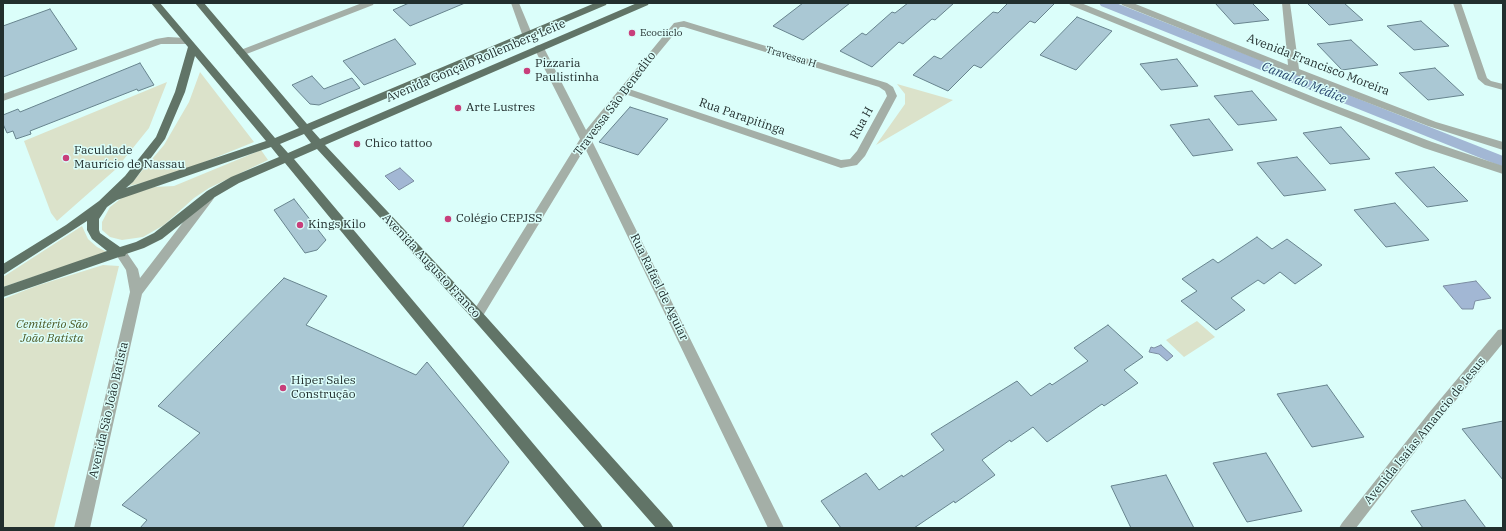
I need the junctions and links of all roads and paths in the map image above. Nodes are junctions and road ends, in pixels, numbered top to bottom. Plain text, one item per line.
1 (155, 3) edge
2 (199, 3) edge
3 (370, 3) edge
4 (515, 3) edge
5 (603, 3) edge
6 (645, 3) edge
7 (1073, 3) edge
8 (1125, 3) edge
9 (1286, 3) edge
10 (1457, 3) edge
11 (684, 24) joint
12 (527, 34) junction
13 (189, 45) junction
14 (539, 48) junction
15 (241, 53) junction
16 (1294, 71) junction
17 (1501, 87) edge
18 (623, 90) junction
19 (892, 96) joint
20 (3, 98) edge
21 (1316, 102) junction
22 (1307, 110) dead end
23 (305, 129) junction
24 (585, 139) junction
25 (272, 143) junction
26 (318, 144) junction
27 (1503, 146) edge
28 (286, 158) junction
29 (853, 162) joint
30 (1503, 170) edge
31 (211, 194) junction
32 (104, 203) junction
33 (121, 253) junction
34 (3, 270) edge
35 (3, 292) edge
36 (136, 292) junction
37 (477, 315) junction
38 (1503, 334) edge
39 (82, 528) edge
40 (595, 528) edge
41 (666, 528) edge
42 (776, 528) edge
43 (1347, 528) edge

1 - 13 main road
2 - 15 main road, Avenida Augusto Franco
3 - 15 street
4 - 12 street
5 - 12 main road, Avenida Gonçalo Rollemberg Leite
6 - 14 main road, Avenida Gonçalo Rollemberg Leite
7 - 21 street
8 - 16 street, Avenida Francisco Moreira
9 - 16 street
10 - 17 street
11 - 18 street, Travessa São Benedito
11 - 19 street, Travessa H
12 - 23 main road, Avenida Gonçalo Rollemberg Leite
13 - 20 street
13 - 25 main road
13 - 32 main road
14 - 24 street, Rua Rafael de Aguiar
14 - 26 main road, Avenida Gonçalo Rollemberg Leite
15 - 23 main road, Avenida Augusto Franco
16 - 27 street, Avenida Francisco Moreira
18 - 24 street, Travessa São Benedito
18 - 29 street, Rua Parapitinga
19 - 29 street, Rua H
21 - 22 street
21 - 30 street
23 - 25 main road, Avenida Gonçalo Rollemberg Leite
23 - 26 main road, Avenida Augusto Franco
24 - 37 street, Travessa São Benedito
24 - 42 street, Rua Rafael de Aguiar
25 - 28 main road
25 - 32 main road, Avenida Gonçalo Rollemberg Leite
26 - 28 main road, Avenida Gonçalo Rollemberg Leite
26 - 37 main road, Avenida Augusto Franco
28 - 31 main road, Avenida Gonçalo Rollemberg Leite
28 - 40 main road
31 - 33 main road, Avenida Gonçalo Rollemberg Leite
31 - 36 street
32 - 33 main road
32 - 34 main road
33 - 35 main road, Avenida Gonçalo Rollemberg Leite
33 - 36 street
36 - 39 street, Avenida São João Batista
37 - 41 main road, Avenida Augusto Franco
38 - 43 street, Avenida Isaías Amancio de Jesus

